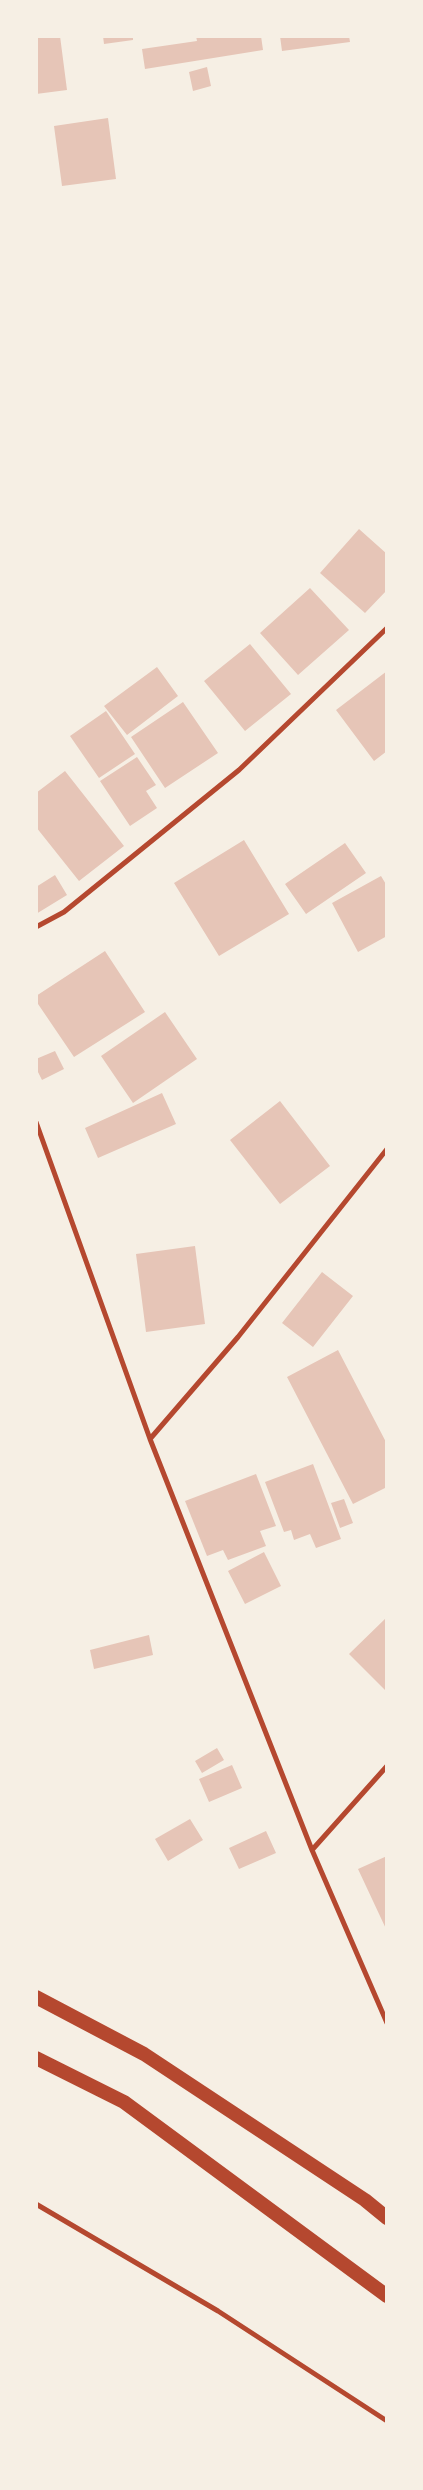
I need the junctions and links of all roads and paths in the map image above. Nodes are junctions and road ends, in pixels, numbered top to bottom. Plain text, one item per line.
1 (387, 628) edge
2 (36, 927) edge
3 (36, 1122) edge
4 (387, 1148) edge
5 (150, 1439) junction
6 (387, 1766) edge
7 (312, 1850) junction
8 (36, 1997) edge
9 (387, 2024) edge
10 (36, 2058) edge
11 (36, 2204) edge
12 (387, 2218) edge
13 (387, 2296) edge
14 (387, 2421) edge

1 - 2 street
3 - 5 street
4 - 5 street
5 - 7 street
6 - 7 street
7 - 9 street
8 - 12 highway
10 - 13 highway
11 - 14 street

